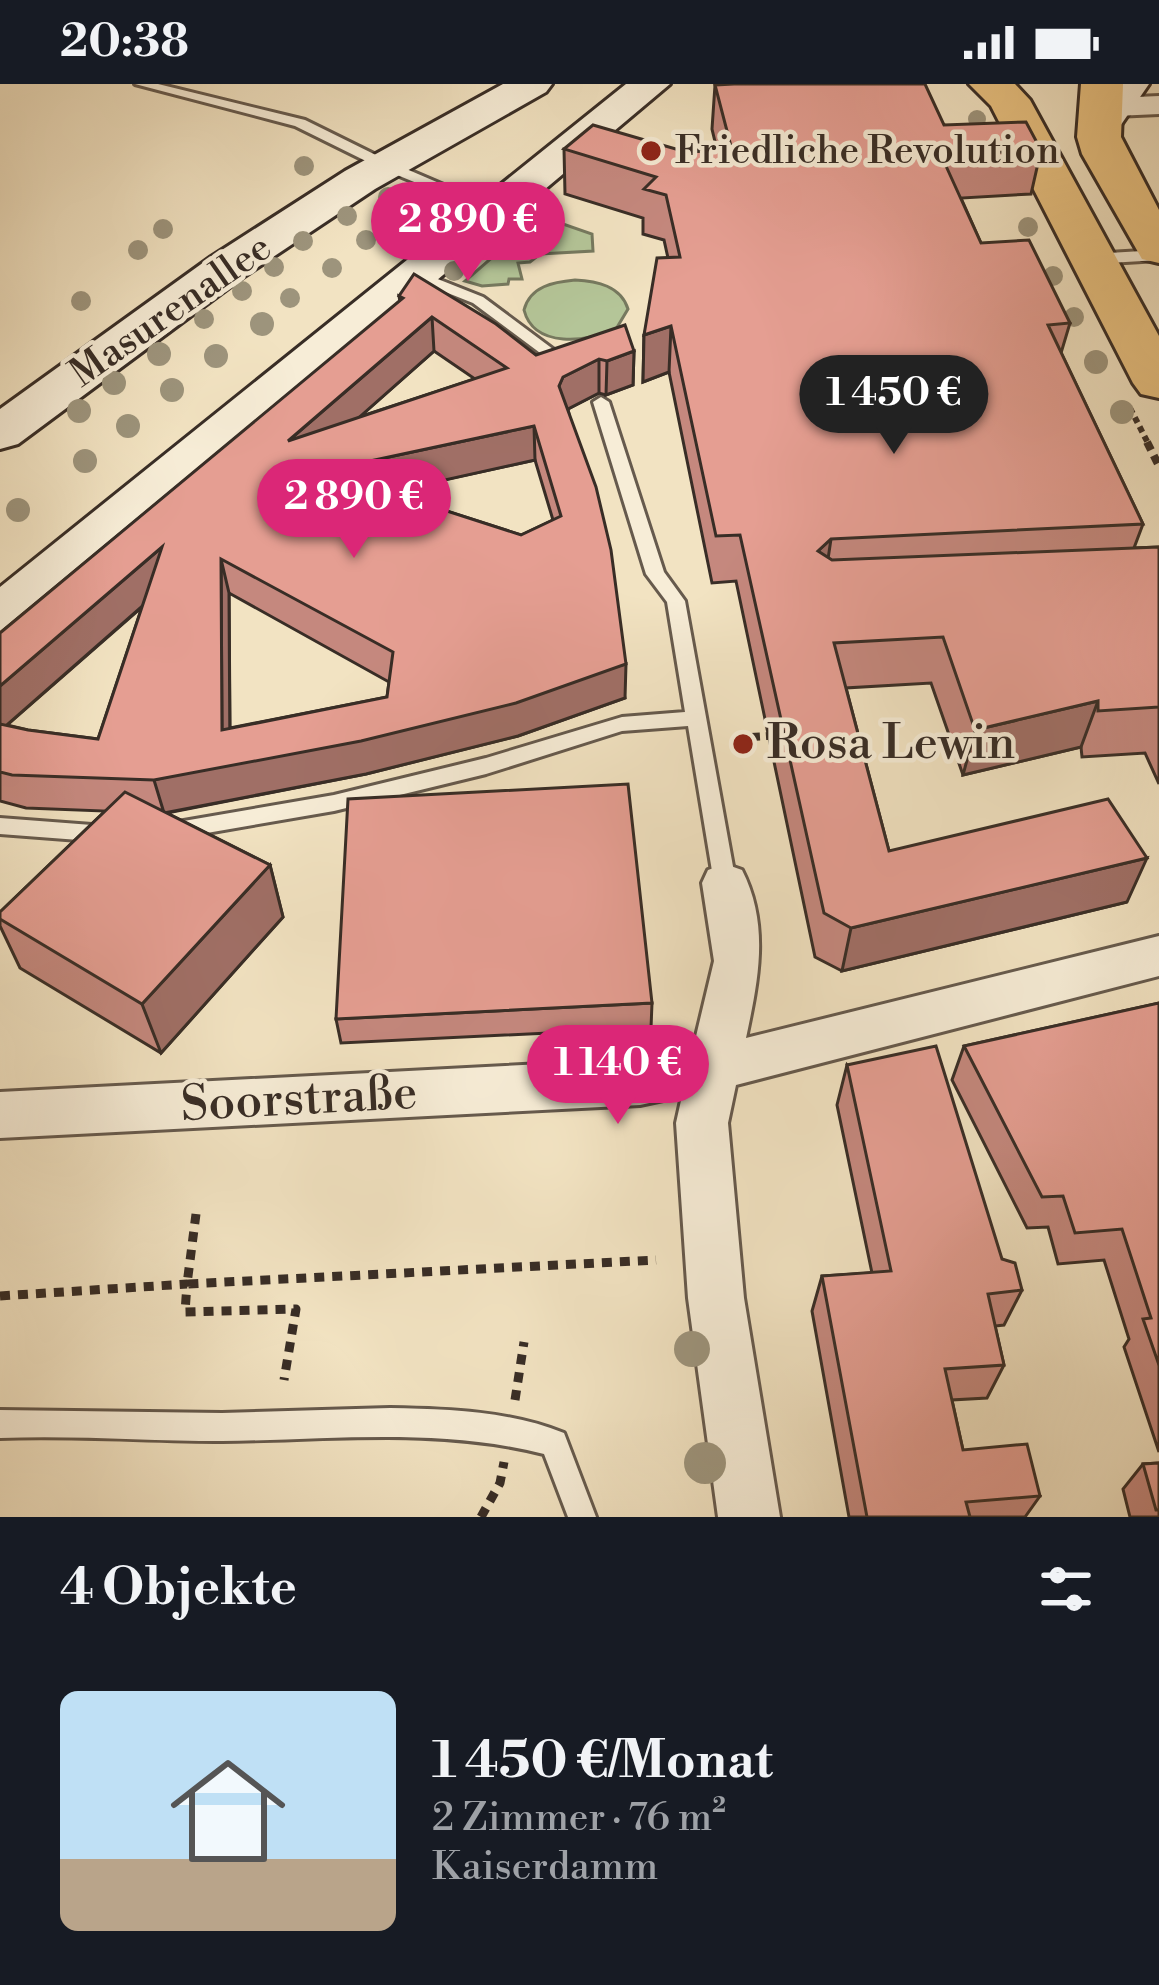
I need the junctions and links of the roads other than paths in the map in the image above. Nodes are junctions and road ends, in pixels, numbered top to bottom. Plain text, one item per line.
1 (142, 84) edge
2 (532, 84) edge
3 (650, 84) edge
4 (990, 84) edge
5 (1112, 100) edge
6 (1159, 105) edge
7 (385, 165) junction
8 (495, 210) junction
9 (1159, 252) edge
10 (1092, 259) junction
11 (416, 275) junction
12 (573, 370) edge
13 (1159, 383) edge
14 (602, 402) dead end
15 (0, 433) edge
16 (0, 617) edge
17 (698, 718) junction
18 (0, 826) edge
19 (725, 884) joint
20 (1159, 956) edge
21 (713, 1068) junction
22 (0, 1114) edge
23 (0, 1424) edge
24 (582, 1517) edge
25 (749, 1517) edge

1 - 7 lane
2 - 7 main road, Masurenallee
3 - 8 main road
4 - 10 main road
5 - 6 street
5 - 9 main road
7 - 8 lane
7 - 15 main road, Masurenallee
8 - 11 main road
9 - 10 lane
10 - 13 main road
11 - 12 lane
11 - 16 main road
14 - 17 lane
17 - 18 lane
17 - 19 lane
19 - 21 street
20 - 21 street, Soorstraße
21 - 22 street, Soorstraße
21 - 25 street
23 - 24 lane

